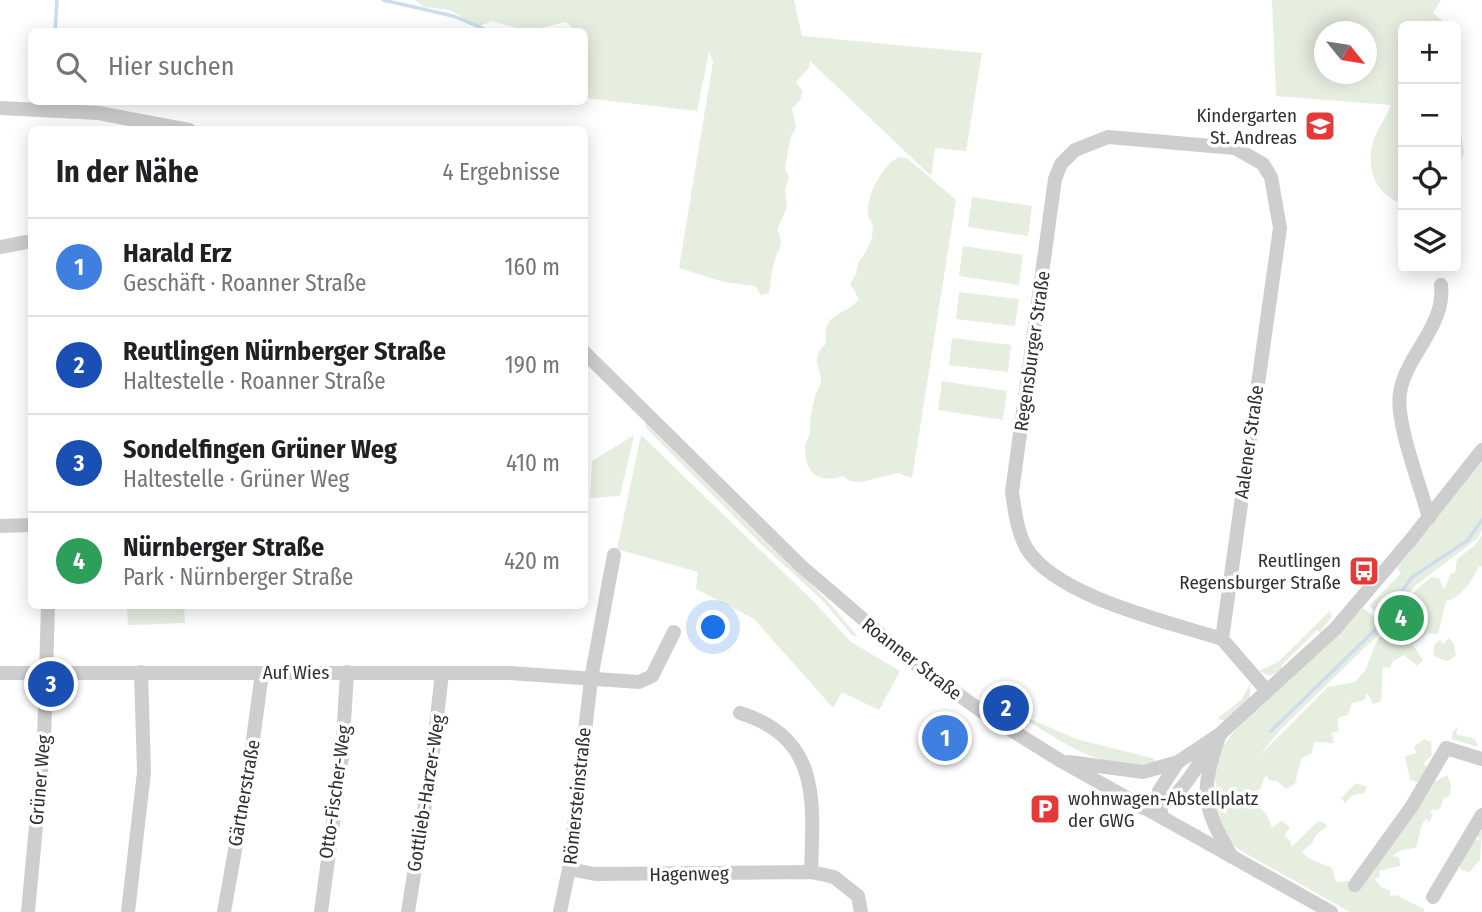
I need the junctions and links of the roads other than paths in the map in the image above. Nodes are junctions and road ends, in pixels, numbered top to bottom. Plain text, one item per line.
1 (0, 108) edge
2 (168, 126) edge
3 (1271, 177) joint
4 (28, 242) edge
5 (0, 247) edge
6 (1441, 285) dead end
7 (588, 356) edge
8 (1482, 450) edge
9 (1429, 518) junction
10 (28, 525) edge
11 (0, 526) edge
12 (614, 555) dead end
13 (48, 609) edge
14 (674, 632) dead end
15 (1222, 639) junction
16 (347, 672) junction
17 (0, 673) edge
18 (46, 673) junction
19 (141, 673) junction
20 (262, 673) junction
21 (443, 673) junction
22 (591, 679) junction
23 (1267, 691) junction
24 (740, 713) dead end
25 (1220, 734) junction
26 (1482, 759) edge
27 (1061, 761) junction
28 (1178, 762) junction
29 (1161, 812) junction
30 (1482, 815) edge
31 (1232, 858) junction
32 (569, 869) junction
33 (811, 872) junction
34 (1355, 885) dead end
35 (1433, 897) dead end
36 (28, 912) edge
37 (128, 912) edge
38 (224, 912) edge
39 (321, 912) edge
40 (408, 912) edge
41 (560, 912) edge
42 (862, 912) edge
43 (1331, 912) edge

1 - 2 street
3 - 15 street, Aalener Straße
3 - 15 street, Regensburger Straße
4 - 5 street
6 - 9 street
7 - 27 street, Roanner Straße
8 - 9 street
9 - 23 street
10 - 11 street
12 - 22 street, Römersteinstraße
13 - 18 street, Grüner Weg
14 - 22 street
15 - 23 street
16 - 20 street, Auf Wies
16 - 21 street, Auf Wies
16 - 39 street, Otto-Fischer-Weg
17 - 18 street, Auf Wies
18 - 19 street, Auf Wies
18 - 36 street, Grüner Weg
19 - 20 street, Auf Wies
19 - 37 street
20 - 38 street, Gärtnerstraße
21 - 22 street, Auf Wies
21 - 40 street, Gottlieb-Harzer-Weg
22 - 32 street, Römersteinstraße
23 - 25 street
24 - 33 street
25 - 28 street
25 - 29 street
25 - 31 street
26 - 34 street
27 - 28 street
27 - 29 street, Roanner Straße
28 - 29 street
29 - 31 street
30 - 35 street
31 - 43 street
32 - 33 street, Hagenweg
32 - 41 street, Römersteinstraße
33 - 42 street, Hagenweg

